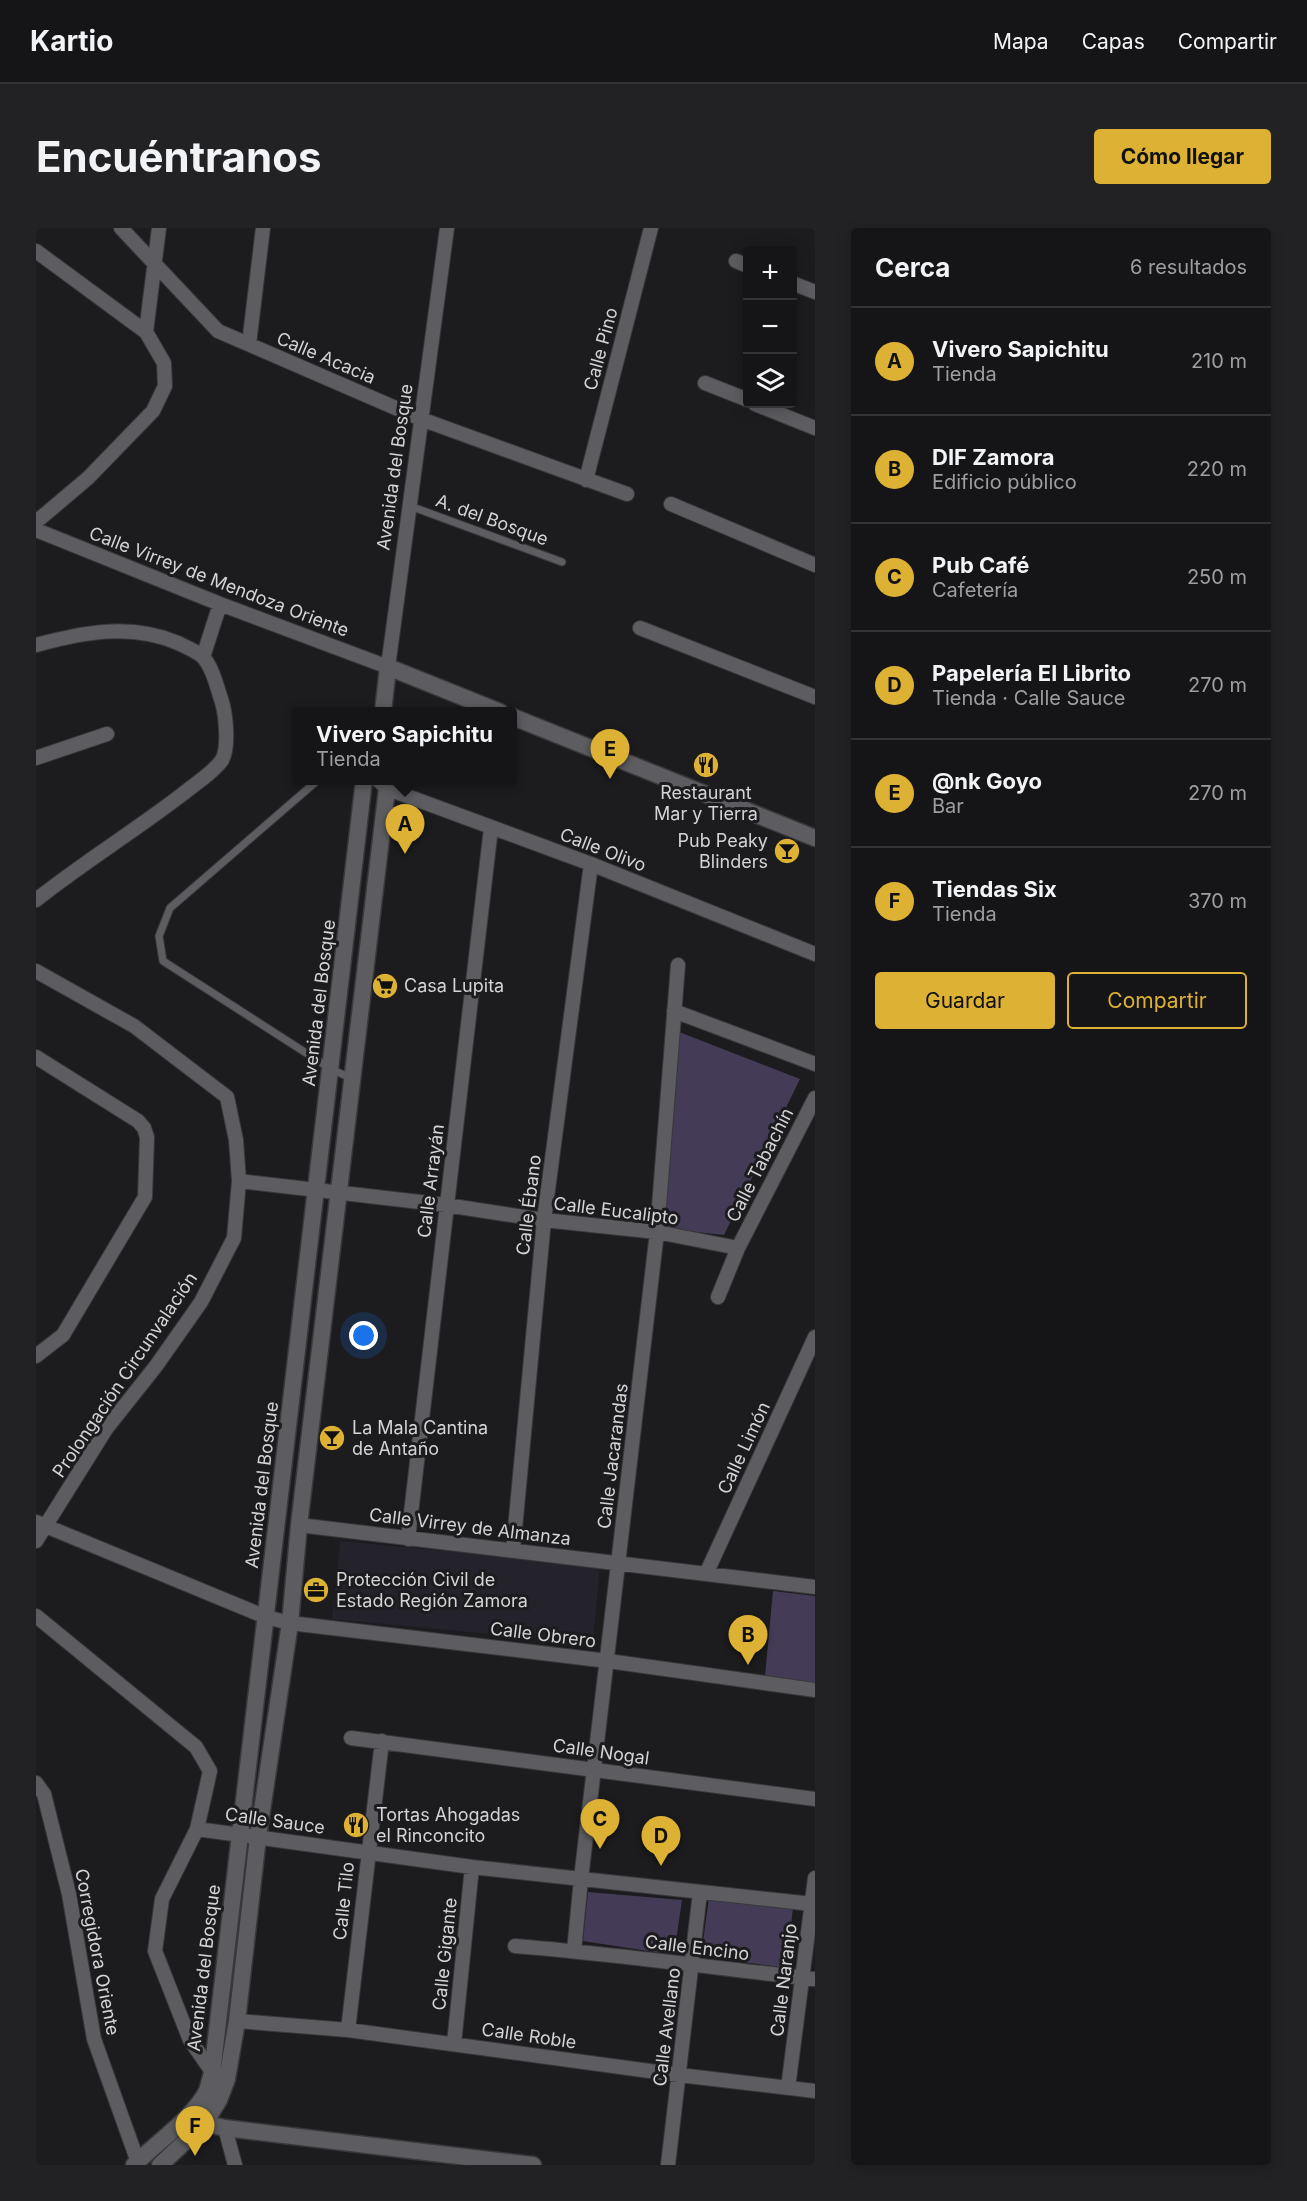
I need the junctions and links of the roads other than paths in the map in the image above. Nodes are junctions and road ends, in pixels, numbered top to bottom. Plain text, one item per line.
1 (121, 228) edge
2 (159, 228) edge
3 (263, 228) edge
4 (447, 228) edge
5 (651, 228) edge
6 (36, 251) edge
7 (154, 263) junction
8 (797, 285) edge
9 (815, 292) edge
10 (146, 332) junction
11 (249, 344) junction
12 (705, 383) dead end
13 (743, 398) edge
14 (765, 408) edge
15 (421, 419) junction
16 (815, 428) edge
17 (586, 480) junction
18 (627, 494) dead end
19 (671, 504) dead end
20 (410, 506) junction
21 (36, 522) edge
22 (36, 530) edge
23 (562, 562) dead end
24 (815, 565) edge
25 (220, 604) junction
26 (640, 628) dead end
27 (36, 645) edge
28 (203, 657) junction
29 (388, 667) junction
30 (815, 697) edge
31 (383, 707) edge
32 (490, 707) edge
33 (517, 719) edge
34 (107, 734) dead end
35 (36, 758) edge
36 (312, 785) edge
37 (363, 785) edge
38 (385, 785) edge
39 (390, 785) edge
40 (492, 828) junction
41 (815, 838) edge
42 (591, 864) junction
43 (36, 900) edge
44 (815, 954) edge
45 (678, 965) dead end
46 (36, 971) edge
47 (674, 1011) junction
48 (36, 1057) edge
49 (815, 1064) edge
50 (330, 1069) junction
51 (353, 1079) junction
52 (815, 1098) edge
53 (239, 1181) junction
54 (317, 1190) junction
55 (339, 1194) junction
56 (446, 1205) junction
57 (544, 1220) junction
58 (657, 1232) junction
59 (738, 1248) junction
60 (718, 1297) dead end
61 (815, 1337) edge
62 (36, 1356) edge
63 (40, 1524) edge
64 (299, 1525) junction
65 (408, 1539) junction
66 (36, 1541) edge
67 (513, 1550) junction
68 (619, 1563) junction
69 (706, 1574) junction
70 (815, 1587) edge
71 (36, 1616) edge
72 (266, 1617) junction
73 (290, 1623) junction
74 (608, 1661) junction
75 (815, 1690) edge
76 (351, 1738) dead end
77 (382, 1741) junction
78 (594, 1770) junction
79 (36, 1783) edge
80 (815, 1799) edge
81 (197, 1829) junction
82 (239, 1833) junction
83 (258, 1837) junction
84 (368, 1853) junction
85 (472, 1867) junction
86 (815, 1878) edge
87 (581, 1879) junction
88 (700, 1892) junction
89 (812, 1904) junction
90 (515, 1946) dead end
91 (574, 1951) junction
92 (693, 1966) junction
93 (808, 1978) edge
94 (237, 2021) junction
95 (348, 2030) junction
96 (454, 2044) junction
97 (212, 2073) junction
98 (679, 2075) junction
99 (224, 2086) junction
100 (788, 2088) junction
101 (815, 2091) edge
102 (184, 2118) junction
103 (204, 2124) junction
104 (225, 2128) junction
105 (137, 2164) edge
106 (160, 2165) edge
107 (235, 2165) edge
108 (533, 2165) edge
109 (668, 2165) edge

1 - 7 street, Calle Acacia
2 - 7 street
3 - 11 street
4 - 15 street, Avenida del Bosque
5 - 17 street, Calle Pino
6 - 10 street
7 - 10 street
7 - 11 street, Calle Acacia
8 - 9 street
10 - 21 street
11 - 15 street, Calle Acacia
12 - 13 street
14 - 16 street
15 - 17 street, Calle Acacia
15 - 20 street, Avenida del Bosque
17 - 18 street, Calle Acacia
19 - 24 street
20 - 23 lane, A. del Bosque
20 - 29 street, Avenida del Bosque
22 - 25 street, Calle Virrey de Mendoza Oriente
25 - 28 street
25 - 29 street, Calle Virrey de Mendoza Oriente
26 - 30 street
27 - 28 street
28 - 43 street
29 - 31 street, Avenida del Bosque
29 - 32 street
33 - 41 street
34 - 35 street
36 - 50 lane
37 - 50 street, Avenida del Bosque
38 - 51 street, Avenida del Bosque
39 - 40 street, Calle Olivo
40 - 42 street, Calle Olivo
40 - 56 street, Calle Arrayán
42 - 44 street, Calle Olivo
42 - 57 street, Calle Ébano
45 - 47 street, Calle Jacarandas
46 - 53 street, Prolongación Circunvalación
47 - 49 street
47 - 58 street, Calle Jacarandas
48 - 62 street
50 - 51 lane
50 - 54 street, Avenida del Bosque
51 - 55 street, Avenida del Bosque
52 - 59 street, Calle Tabachín
53 - 54 street, Calle Eucalipto
53 - 63 street, Prolongación Circunvalación
54 - 55 street, Calle Eucalipto
54 - 72 street, Avenida del Bosque
55 - 56 street, Calle Eucalipto
55 - 64 street, Avenida del Bosque
56 - 57 street, Calle Eucalipto
56 - 65 street, Calle Arrayán
57 - 58 street, Calle Eucalipto
57 - 67 street, Calle Ébano
58 - 59 street, Calle Eucalipto
58 - 68 street, Calle Jacarandas
59 - 60 street, Calle Tabachín
61 - 69 street, Calle Limón
63 - 66 street, Prolongación Circunvalación
63 - 72 street, Calle Obrero
64 - 65 street, Calle Virrey de Almanza
64 - 73 street, Avenida del Bosque
65 - 67 street, Calle Virrey de Almanza
67 - 68 street, Calle Virrey de Almanza
68 - 69 street, Calle Virrey de Almanza
68 - 74 street, Calle Jacarandas
69 - 70 street, Calle Virrey de Almanza
71 - 81 street
72 - 73 street, Calle Obrero
72 - 82 street, Avenida del Bosque
73 - 74 street, Calle Obrero
73 - 83 street, Avenida del Bosque
74 - 75 street, Calle Obrero
74 - 78 street, Calle Jacarandas
76 - 77 street, Calle Nogal
77 - 78 street, Calle Nogal
77 - 84 street, Calle Tilo
78 - 80 street, Calle Nogal
78 - 87 street, Calle Jacarandas
79 - 105 street, Corregidora Oriente
81 - 82 street, Calle Sauce
81 - 97 street
82 - 83 street, Calle Sauce
82 - 97 street, Avenida del Bosque
83 - 84 street, Calle Sauce
83 - 94 street, Avenida del Bosque
84 - 85 street, Calle Sauce
84 - 95 street, Calle Tilo
85 - 87 street, Calle Sauce
85 - 96 street, Calle Gigante
86 - 89 street, Calle Naranjo
87 - 88 street, Calle Sauce
87 - 91 street, Calle Jacarandas
88 - 89 street, Calle Sauce
88 - 92 street, Calle Avellano
89 - 93 street, Calle Naranjo
90 - 91 street, Calle Encino
91 - 92 street, Calle Encino
92 - 93 street, Calle Encino
92 - 98 street, Calle Avellano
93 - 100 street, Calle Naranjo
94 - 95 street, Calle Roble
94 - 99 street, Avenida del Bosque
95 - 96 street, Calle Roble
96 - 98 street, Calle Roble
97 - 99 street
97 - 102 street, Avenida del Bosque
98 - 100 street, Calle Roble
98 - 109 street, Calle Avellano
99 - 103 street, Avenida del Bosque
100 - 101 street, Calle Roble
102 - 103 street
102 - 105 street, Avenida del Bosque
103 - 104 street
103 - 106 street, Avenida del Bosque
104 - 107 street
104 - 108 street

